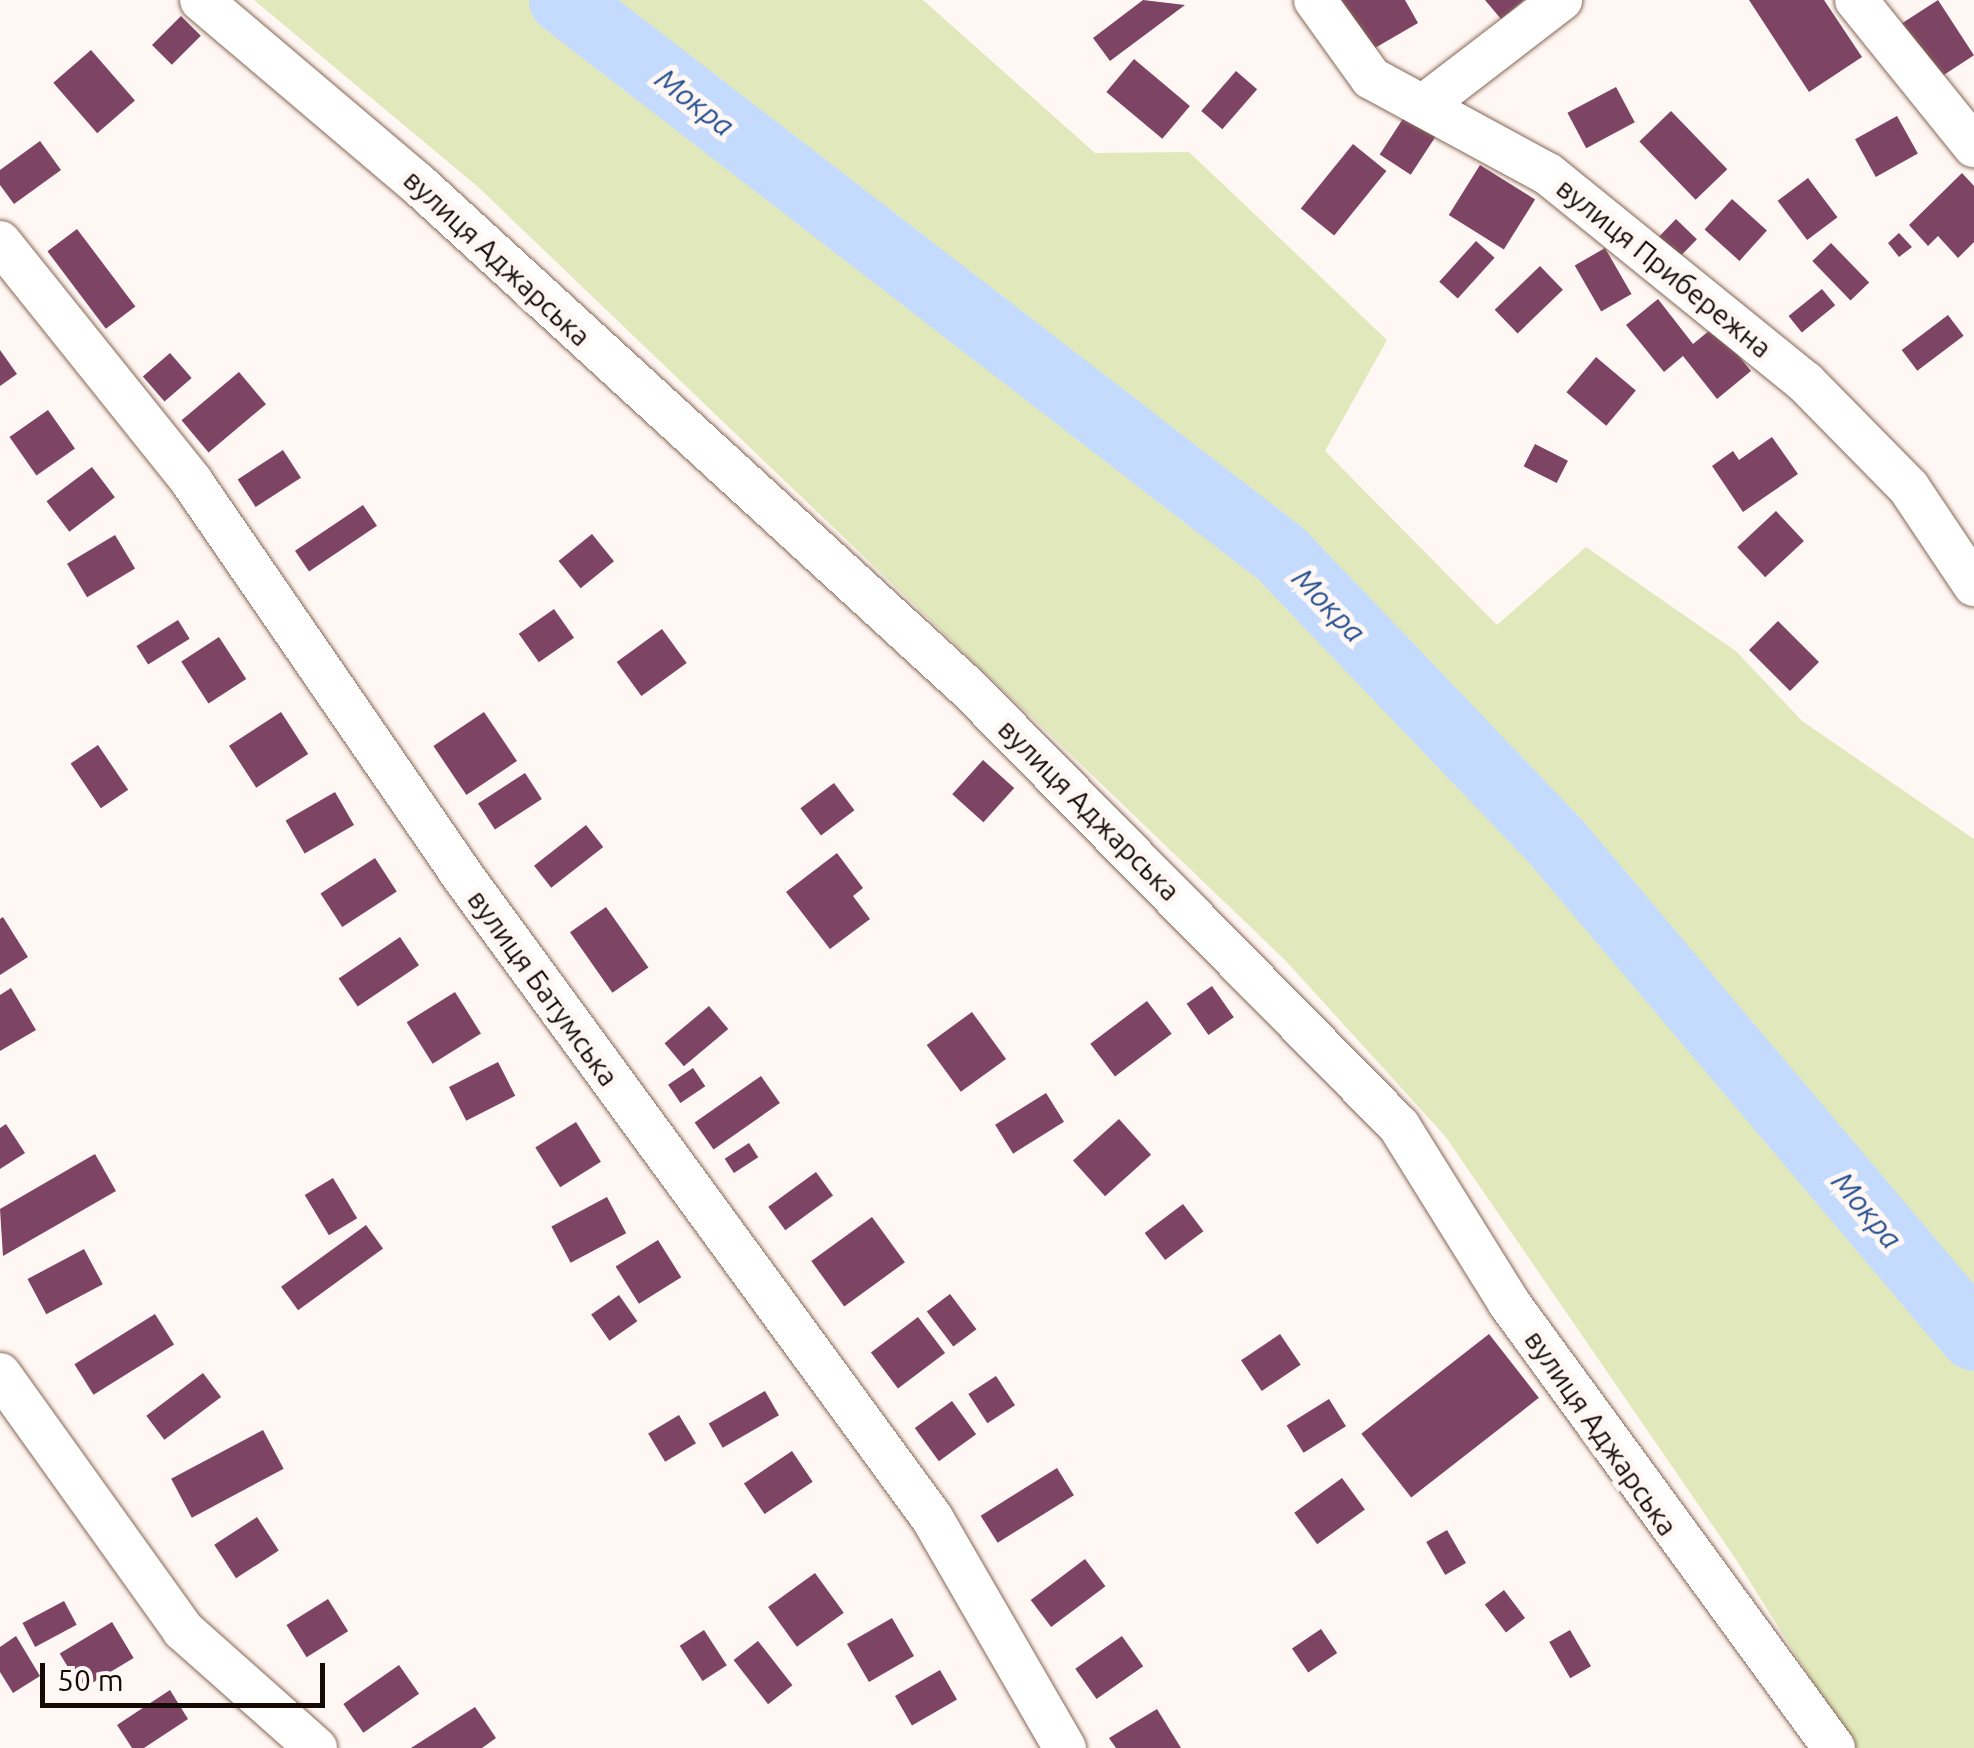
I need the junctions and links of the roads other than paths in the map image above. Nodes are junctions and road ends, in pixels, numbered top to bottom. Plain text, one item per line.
1 (202, 0) edge
2 (1314, 0) edge
3 (1561, 0) edge
4 (1856, 0) edge
5 (1424, 106) junction
6 (1974, 146) edge
7 (0, 242) edge
8 (1974, 585) edge
9 (0, 1374) edge
10 (316, 1748) edge
11 (1066, 1748) edge
12 (1834, 1748) edge

1 - 12 street, вулиця Аджарська
2 - 5 street, вулиця Прибережна
3 - 5 street
4 - 6 street
5 - 8 street, вулиця Прибережна
7 - 11 street, вулиця Батумська
9 - 10 street

